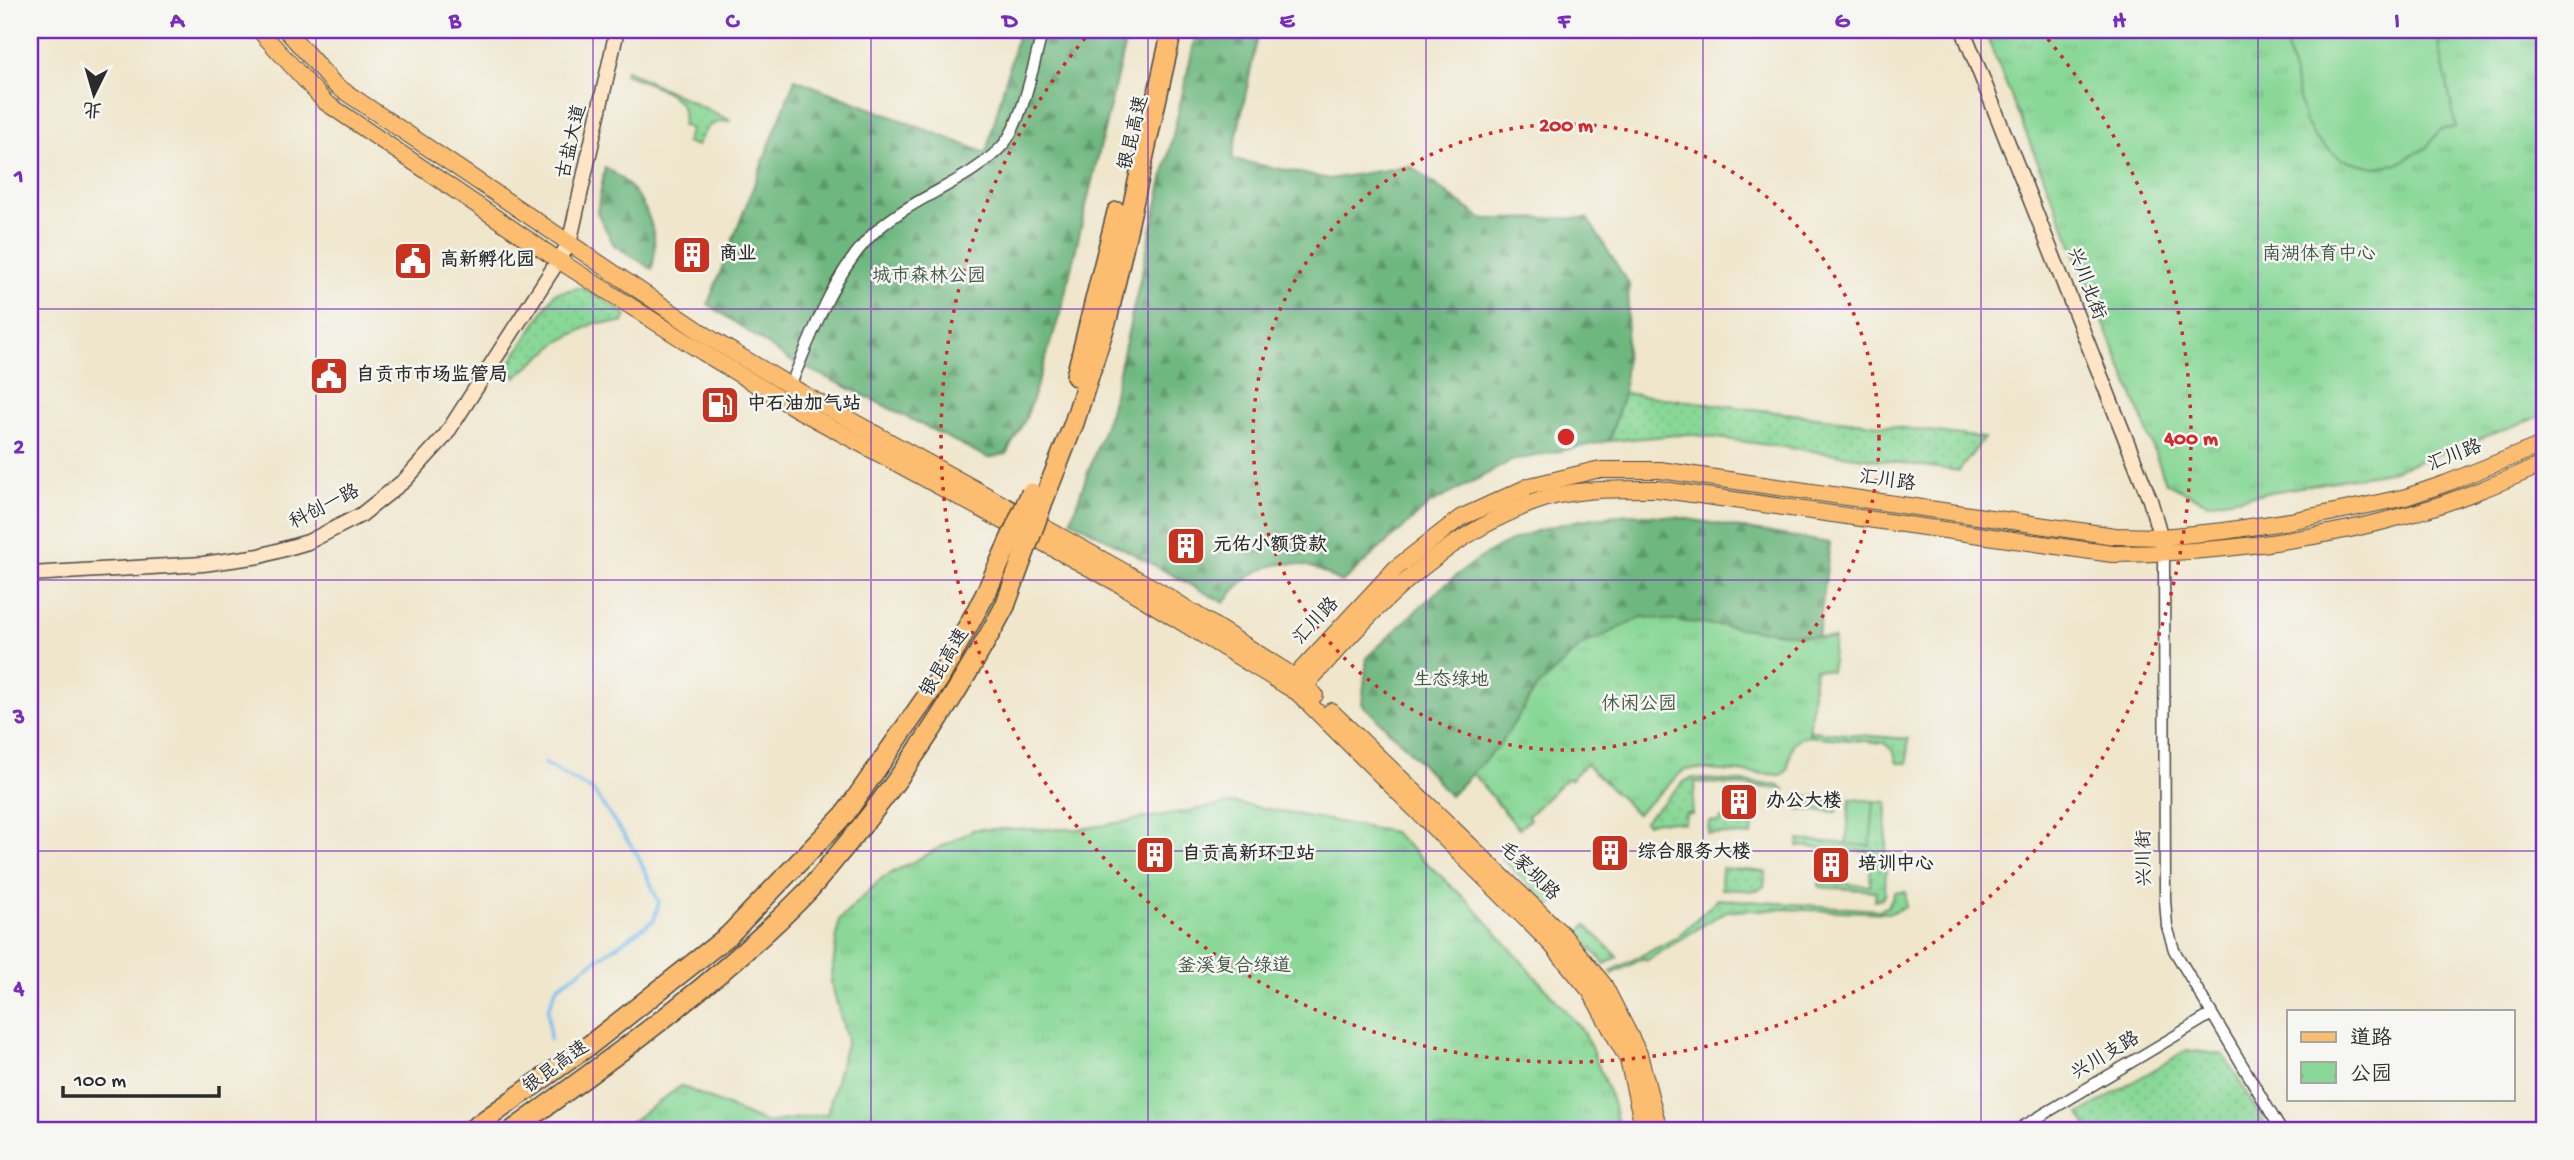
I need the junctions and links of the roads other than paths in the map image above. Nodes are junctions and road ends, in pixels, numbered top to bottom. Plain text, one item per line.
1 (259, 30) edge
2 (286, 30) edge
3 (617, 30) edge
4 (1043, 30) edge
5 (1159, 30) edge
6 (1172, 30) edge
7 (1963, 30) edge
8 (569, 244) junction
9 (558, 260) junction
10 (789, 386) junction
11 (2544, 444) edge
12 (2544, 464) edge
13 (1037, 496) junction
14 (2163, 545) junction
15 (30, 574) edge
16 (1296, 685) junction
17 (2212, 1014) junction
18 (2544, 1124) edge
19 (471, 1130) edge
20 (513, 1130) edge
21 (1644, 1130) edge
22 (1659, 1130) edge
23 (2017, 1130) edge
24 (2281, 1130) edge
25 (2529, 1130) edge

1 - 9 main road
2 - 8 main road
3 - 8 street, 古盐大道
4 - 10 street
5 - 13 highway, 银昆高速
6 - 13 highway, 银昆高速
7 - 14 street, 兴川北街
8 - 9 street, 古盐大道
8 - 10 main road
9 - 15 street, 科创一路
9 - 16 main road
10 - 16 main road
11 - 14 main road, 汇川路
12 - 14 main road, 汇川路
13 - 19 highway, 银昆高速, bridge
13 - 20 highway, 银昆高速, bridge
14 - 16 main road, 汇川路
14 - 17 street, 兴川街
16 - 21 main road, 毛家坝路
16 - 22 main road, 毛家坝路
17 - 23 street, 兴川支路
17 - 24 street, 兴川街
18 - 25 street

